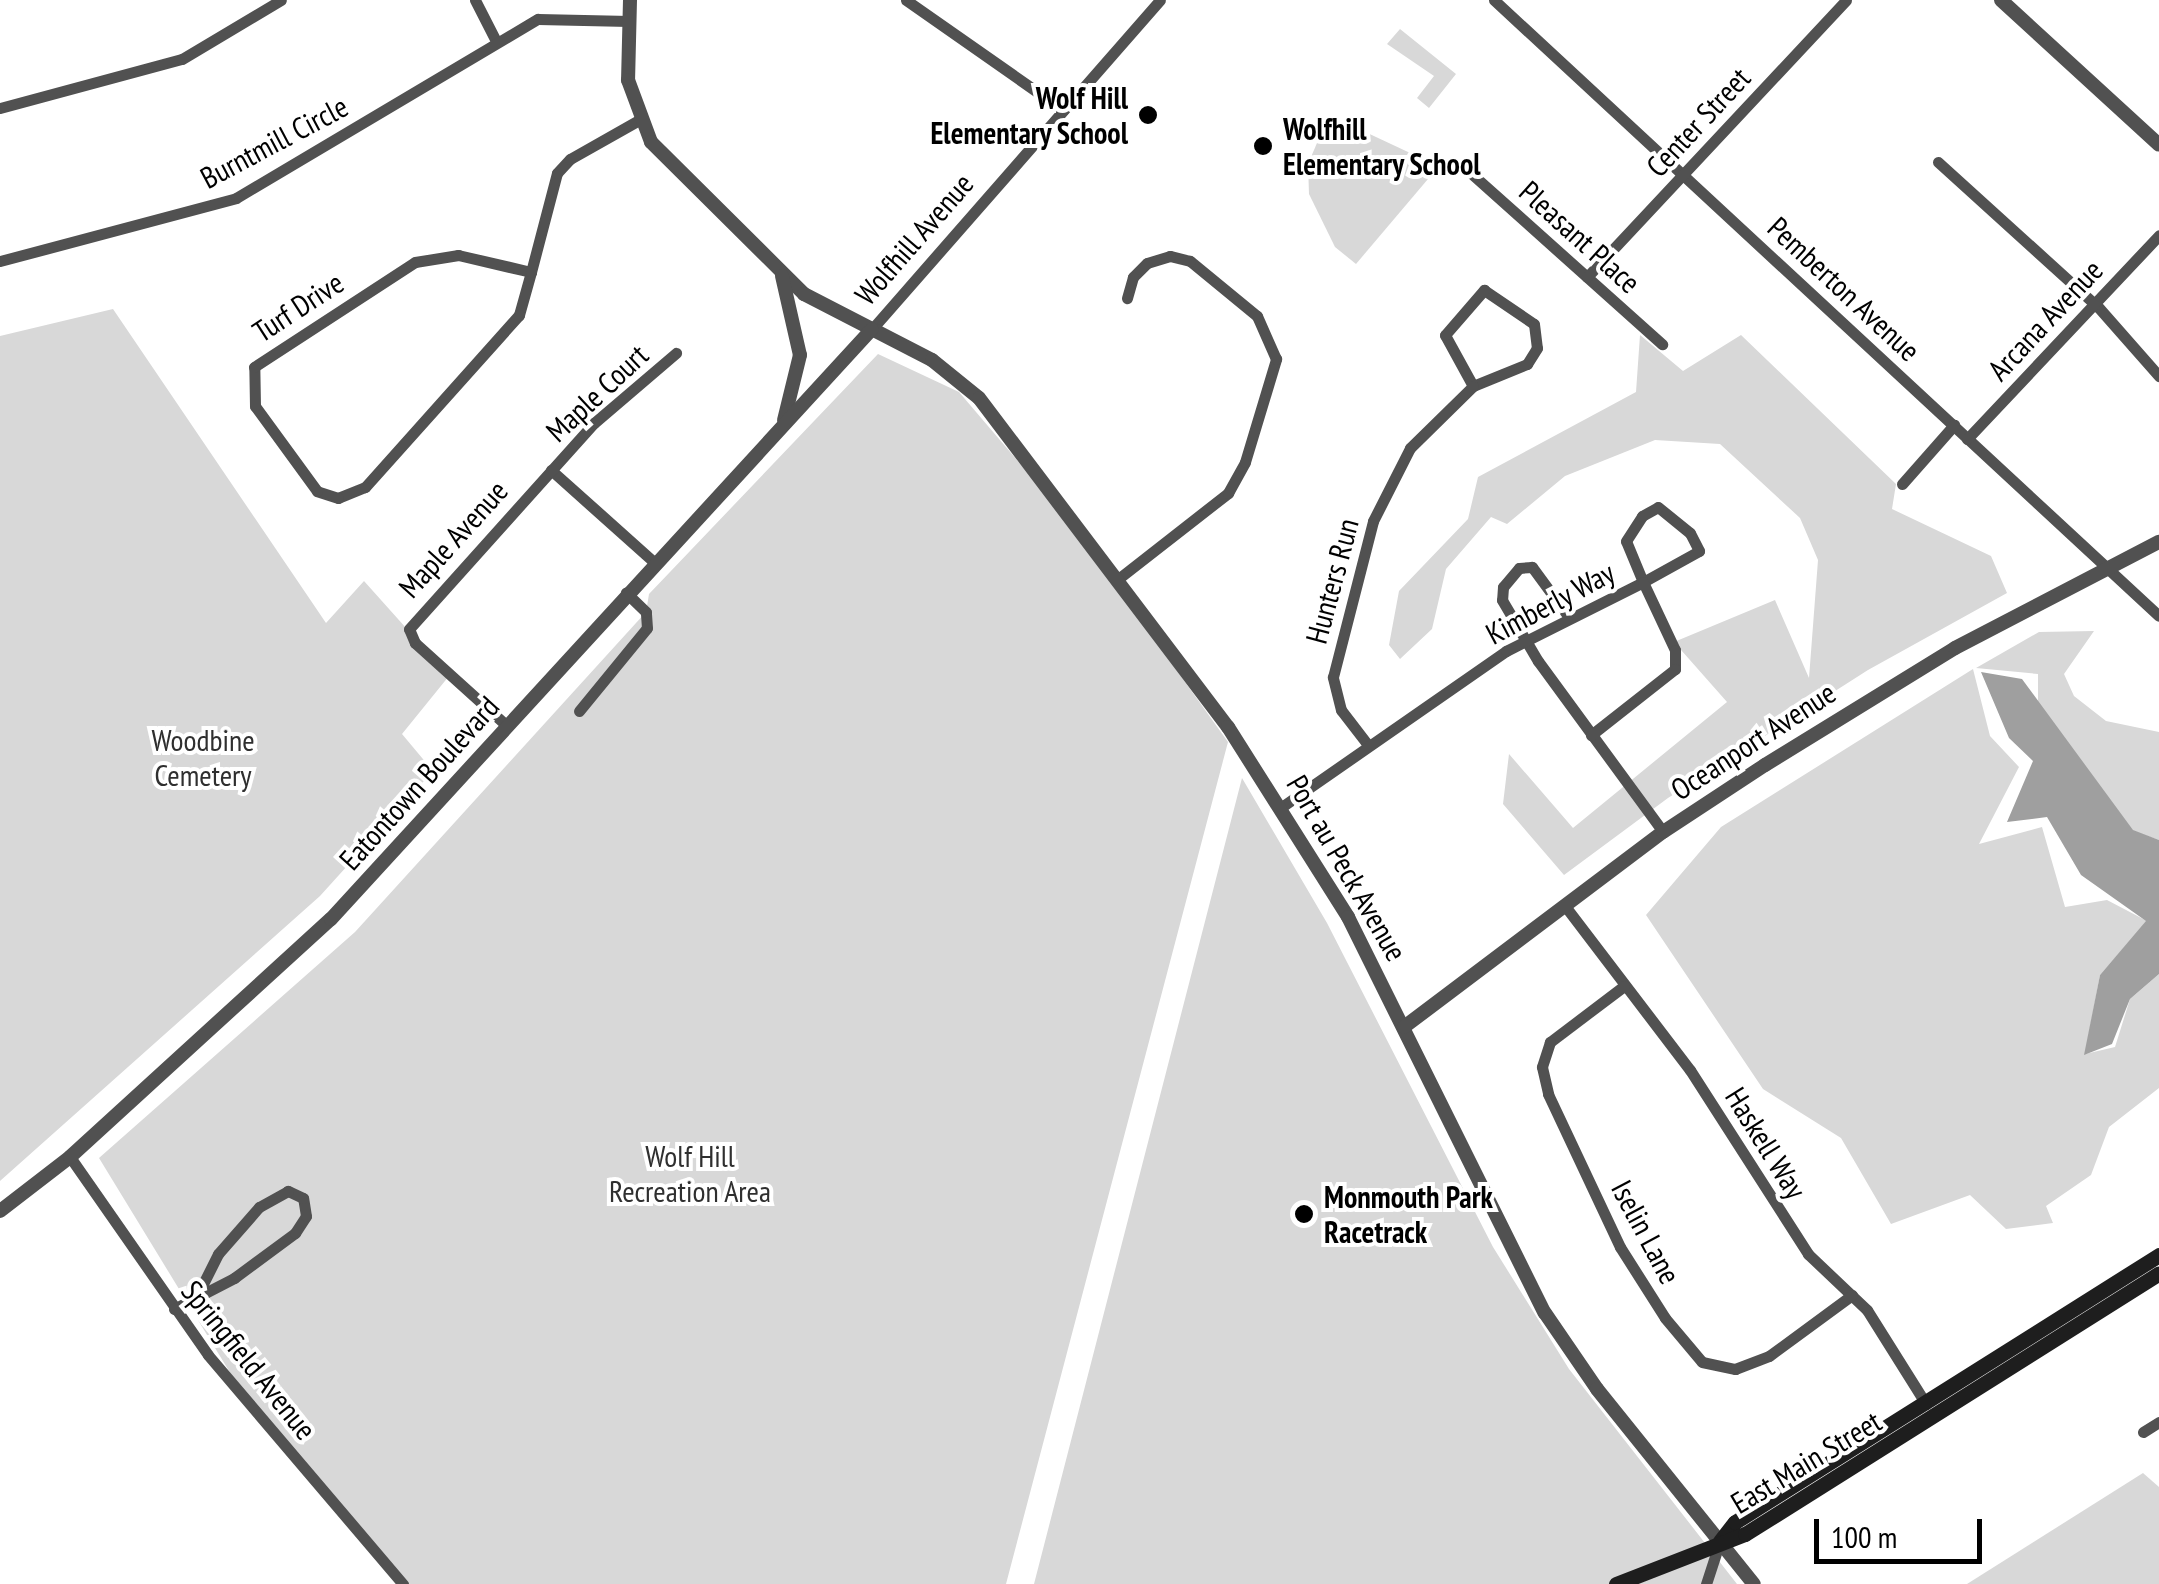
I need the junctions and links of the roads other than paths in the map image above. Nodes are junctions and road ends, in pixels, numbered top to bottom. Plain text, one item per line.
1 (281, 0) edge
2 (476, 0) edge
3 (630, 0) edge
4 (906, 0) edge
5 (1160, 0) edge
6 (1494, 0) edge
7 (1846, 0) edge
8 (2001, 0) edge
9 (629, 21) junction
10 (496, 42) junction
11 (0, 108) edge
12 (1063, 110) junction
13 (639, 120) junction
14 (2159, 145) edge
15 (1938, 162) dead end
16 (1464, 167) dead end
17 (1683, 174) junction
18 (2159, 235) edge
19 (0, 261) edge
20 (531, 272) junction
21 (782, 276) junction
22 (1587, 277) junction
23 (1128, 298) dead end
24 (2094, 304) junction
25 (872, 329) junction
26 (1662, 344) dead end
27 (676, 352) dead end
28 (2159, 376) edge
29 (1473, 386) junction
30 (784, 421) junction
31 (1954, 425) junction
32 (1967, 438) junction
33 (552, 470) junction
34 (1902, 484) dead end
35 (2159, 542) edge
36 (654, 562) junction
37 (2107, 567) junction
38 (1118, 579) junction
39 (1644, 582) junction
40 (626, 594) junction
41 (1568, 616) junction
42 (2159, 616) edge
43 (1525, 640) junction
44 (579, 711) dead end
45 (507, 726) junction
46 (1591, 736) junction
47 (1368, 745) junction
48 (1282, 806) junction
49 (1663, 832) junction
50 (1565, 906) junction
51 (1624, 986) junction
52 (1404, 1028) junction
53 (70, 1157) junction
54 (0, 1211) edge
55 (2159, 1255) edge
56 (2159, 1273) edge
57 (199, 1292) junction
58 (1852, 1295) junction
59 (174, 1309) junction
60 (1926, 1404) junction
61 (2159, 1422) edge
62 (2143, 1432) dead end
63 (1720, 1541) junction
64 (403, 1584) edge
65 (1616, 1584) edge
66 (1706, 1584) edge
67 (1754, 1584) edge

1 - 11 street
2 - 10 street
3 - 9 street
4 - 12 street
5 - 12 street, Wolfhill Avenue
6 - 17 street, Pemberton Avenue
7 - 17 street, Center Street
8 - 14 street
9 - 10 street, Burntmill Circle
9 - 13 street
10 - 19 street, Burntmill Circle
12 - 25 street, Wolfhill Avenue
13 - 20 street, Turf Drive
13 - 21 street
15 - 24 street
16 - 22 street, Pleasant Place
17 - 22 street, Center Street
17 - 31 street, Pemberton Avenue
18 - 24 street, Arcana Avenue
20 - 20 street, Turf Drive
21 - 25 street, Port au Peck Avenue
21 - 30 street
22 - 26 street, Pleasant Place
23 - 38 street
24 - 28 street
24 - 32 street, Arcana Avenue
25 - 30 street, Wolfhill Avenue
25 - 38 street, Port au Peck Avenue
27 - 33 street, Maple Court
29 - 29 street, Hunters Run
29 - 47 street, Hunters Run
30 - 36 street, Eatontown Boulevard
31 - 32 street, Pemberton Avenue
31 - 34 street
32 - 37 street, Pemberton Avenue
33 - 36 street
33 - 45 street, Maple Avenue
35 - 37 street, Oceanport Avenue
36 - 40 street, Eatontown Boulevard
37 - 42 street, Pemberton Avenue
37 - 49 street, Oceanport Avenue
38 - 48 street, Port au Peck Avenue
39 - 39 street
39 - 41 street, Kimberly Way
39 - 46 street, Kimberly Way
40 - 44 street
40 - 45 street, Eatontown Boulevard
41 - 43 street, Kimberly Way
41 - 43 street
43 - 46 street
43 - 47 street, Kimberly Way
45 - 53 street, Eatontown Boulevard
46 - 49 street
47 - 48 street, Kimberly Way
48 - 52 street, Port au Peck Avenue
49 - 50 street, Oceanport Avenue
50 - 51 street, Haskell Way
50 - 52 street, Oceanport Avenue
51 - 58 street, Haskell Way
51 - 58 street, Iselin Lane
52 - 63 street, Port au Peck Avenue
53 - 54 street, Eatontown Boulevard
53 - 59 street, Springfield Avenue
55 - 60 main road, East Main Street
56 - 63 main road, East Main Street
57 - 57 street
57 - 59 street
58 - 60 street, Haskell Way
59 - 64 street, Springfield Avenue
60 - 63 main road, East Main Street
61 - 62 street
63 - 65 main road
63 - 66 street
63 - 67 street, Port au Peck Avenue

